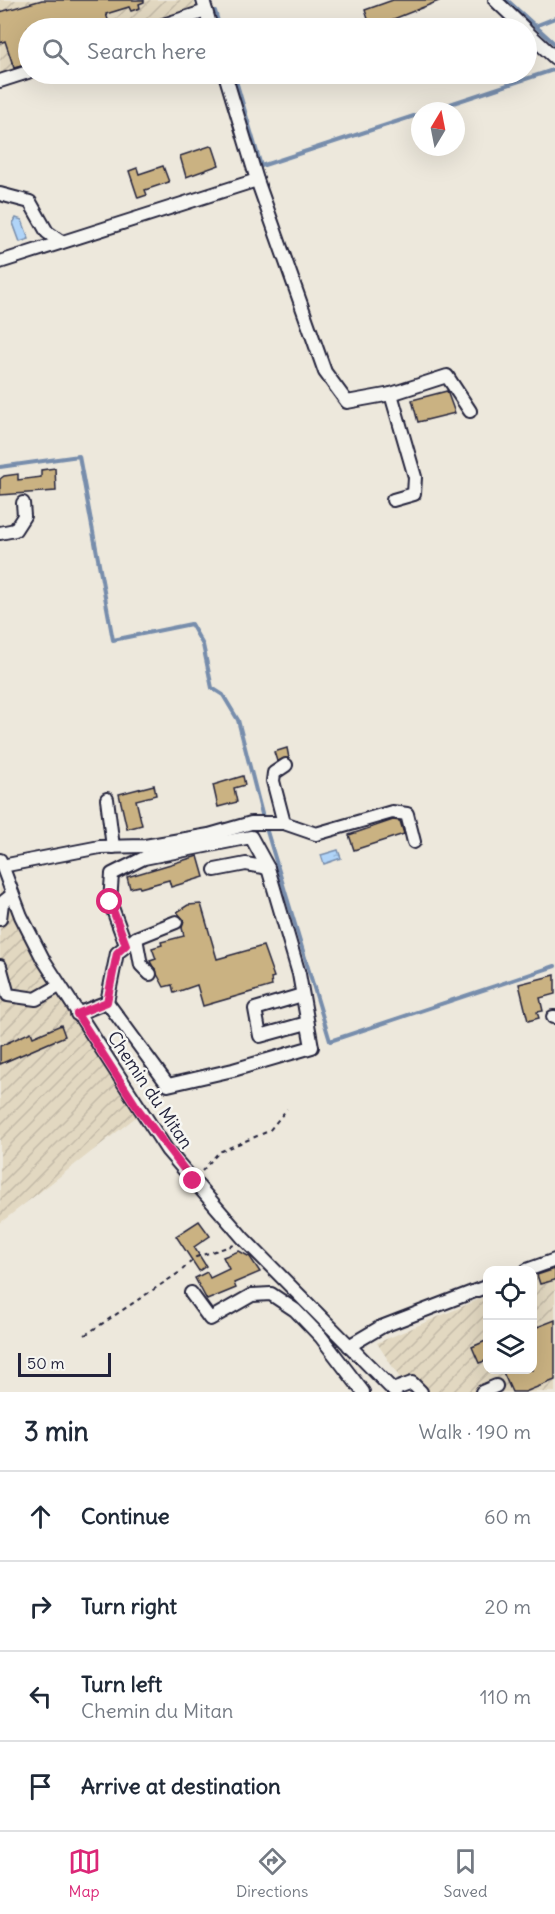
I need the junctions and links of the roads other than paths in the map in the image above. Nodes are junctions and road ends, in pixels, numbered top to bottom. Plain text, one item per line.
1 (495, 0) edge
2 (204, 5) edge
3 (176, 18) edge
4 (513, 18) edge
5 (537, 41) edge
6 (555, 58) edge
7 (18, 75) edge
8 (0, 81) edge
9 (228, 84) edge
10 (257, 180) junction
11 (0, 194) edge
12 (61, 242) junction
13 (0, 262) edge
14 (391, 394) junction
15 (470, 411) dead end
16 (393, 500) dead end
17 (23, 503) dead end
18 (0, 533) edge
19 (286, 765) dead end
20 (107, 799) dead end
21 (284, 823) junction
22 (414, 842) dead end
23 (113, 847) junction
24 (1, 863) edge
25 (268, 868) junction
26 (215, 870) dead end
27 (4, 901) edge
28 (0, 919) edge
29 (176, 922) dead end
30 (131, 941) junction
31 (0, 966) edge
32 (150, 974) dead end
33 (59, 986) junction
34 (3, 987) edge
35 (302, 995) junction
36 (107, 1002) junction
37 (77, 1014) junction
38 (307, 1023) junction
39 (555, 1260) edge
40 (537, 1266) edge
41 (483, 1288) edge
42 (191, 1293) dead end
43 (349, 1346) junction
44 (496, 1386) dead end
45 (390, 1390) edge
46 (363, 1392) edge
47 (421, 1392) edge
48 (482, 1392) edge

1 - 4 street
2 - 3 street
5 - 6 street
7 - 8 street
9 - 10 street
10 - 12 street
10 - 14 street
11 - 12 street
12 - 13 street
14 - 15 street
14 - 16 street
17 - 18 street
19 - 21 street
20 - 23 street
21 - 22 street
21 - 23 street
23 - 24 street
24 - 27 street, Chemin du Mitan
25 - 26 street
25 - 30 street
25 - 35 street
27 - 28 street
27 - 33 street, Chemin du Mitan
29 - 30 street
30 - 32 street
30 - 36 street
31 - 34 street
33 - 34 street
33 - 37 street, Chemin du Mitan
35 - 38 street
35 - 38 street
36 - 37 street
36 - 38 street
37 - 43 street, Chemin du Mitan
39 - 40 street
41 - 43 street
42 - 46 street
43 - 45 street, Chemin du Mitan
44 - 48 street
45 - 47 street

